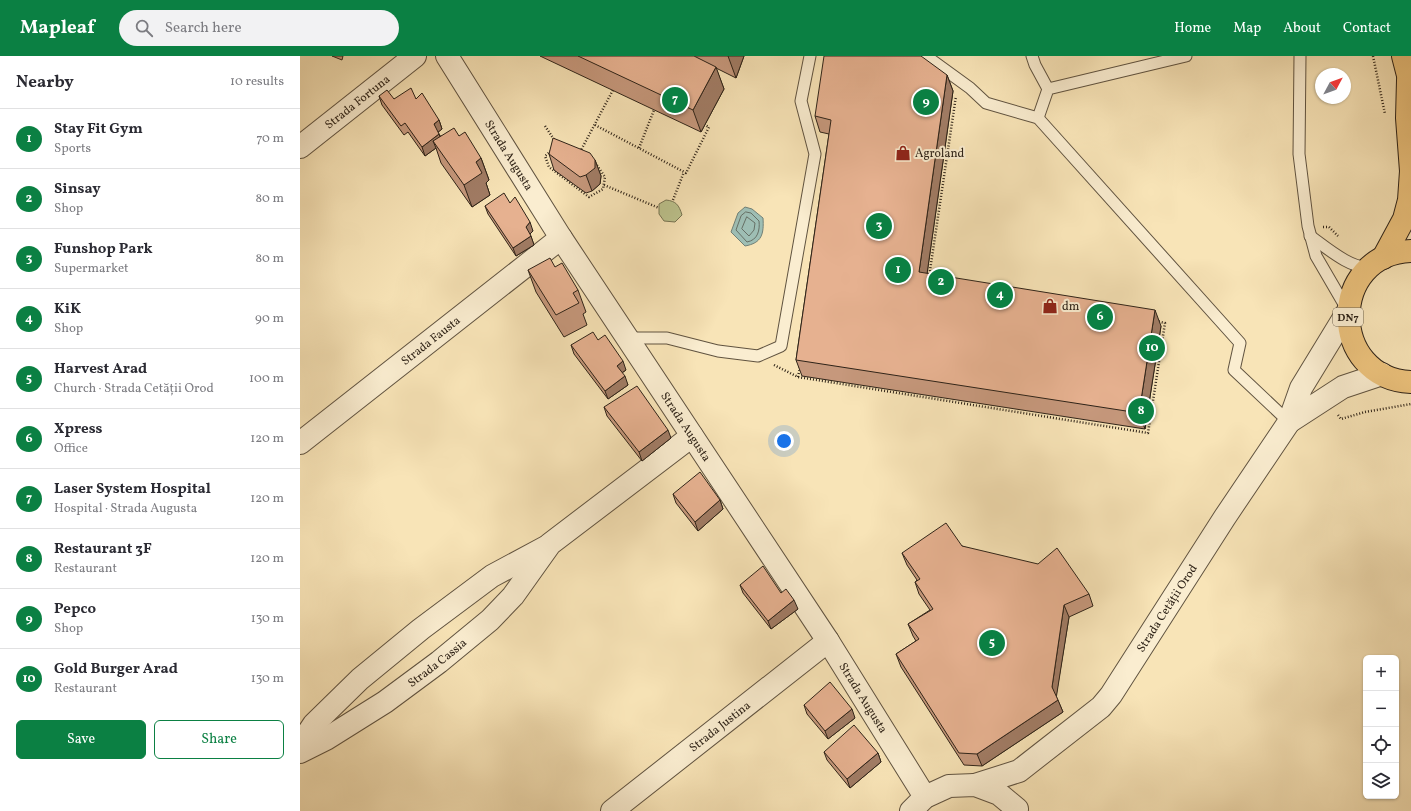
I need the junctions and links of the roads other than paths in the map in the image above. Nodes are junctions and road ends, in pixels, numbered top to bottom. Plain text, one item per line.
1 (414, 56) edge
2 (429, 56) edge
3 (447, 56) edge
4 (810, 56) edge
5 (926, 56) edge
6 (1032, 56) edge
7 (1186, 56) edge
8 (1300, 56) edge
9 (1403, 56) edge
10 (1410, 83) edge
11 (1048, 89) junction
12 (1038, 118) junction
13 (300, 147) edge
14 (1310, 236) junction
15 (561, 238) junction
16 (1411, 252) edge
17 (1378, 261) junction
18 (1348, 311) junction
19 (627, 338) junction
20 (1382, 374) junction
21 (1411, 382) edge
22 (1289, 422) junction
23 (692, 436) junction
24 (300, 443) edge
25 (550, 544) junction
26 (828, 641) junction
27 (300, 745) edge
28 (300, 752) edge
29 (1019, 772) junction
30 (975, 785) junction
31 (918, 804) edge
32 (1017, 810) edge
33 (612, 811) edge

1 - 13 street, Strada Fortuna
2 - 3 street
3 - 15 street, Strada Augusta
4 - 19 lane
5 - 12 lane
6 - 11 lane
7 - 11 lane
8 - 14 lane
9 - 10 main road, DN7
10 - 17 main road, DN7
11 - 12 lane
12 - 22 lane
14 - 17 lane
14 - 18 lane
15 - 19 street, Strada Augusta
15 - 24 street, Strada Fausta
16 - 17 main road, DN7
17 - 18 main road, DN7
18 - 20 main road, DN7
18 - 22 street, Strada Cetății Orod
19 - 23 street, Strada Augusta
20 - 21 main road, DN7
20 - 22 street, Strada Cetății Orod
22 - 29 street, Strada Cetății Orod
23 - 25 street, Strada Cassia
23 - 26 street, Strada Augusta
25 - 27 street, Strada Cassia
25 - 28 street, Strada Cassia
26 - 31 street, Strada Augusta
26 - 33 street, Strada Justina
29 - 30 street, Strada Cetății Orod
29 - 32 street, Strada Cetății Orod
30 - 31 street, Strada Cetății Orod
30 - 32 street, Strada Cetății Orod

